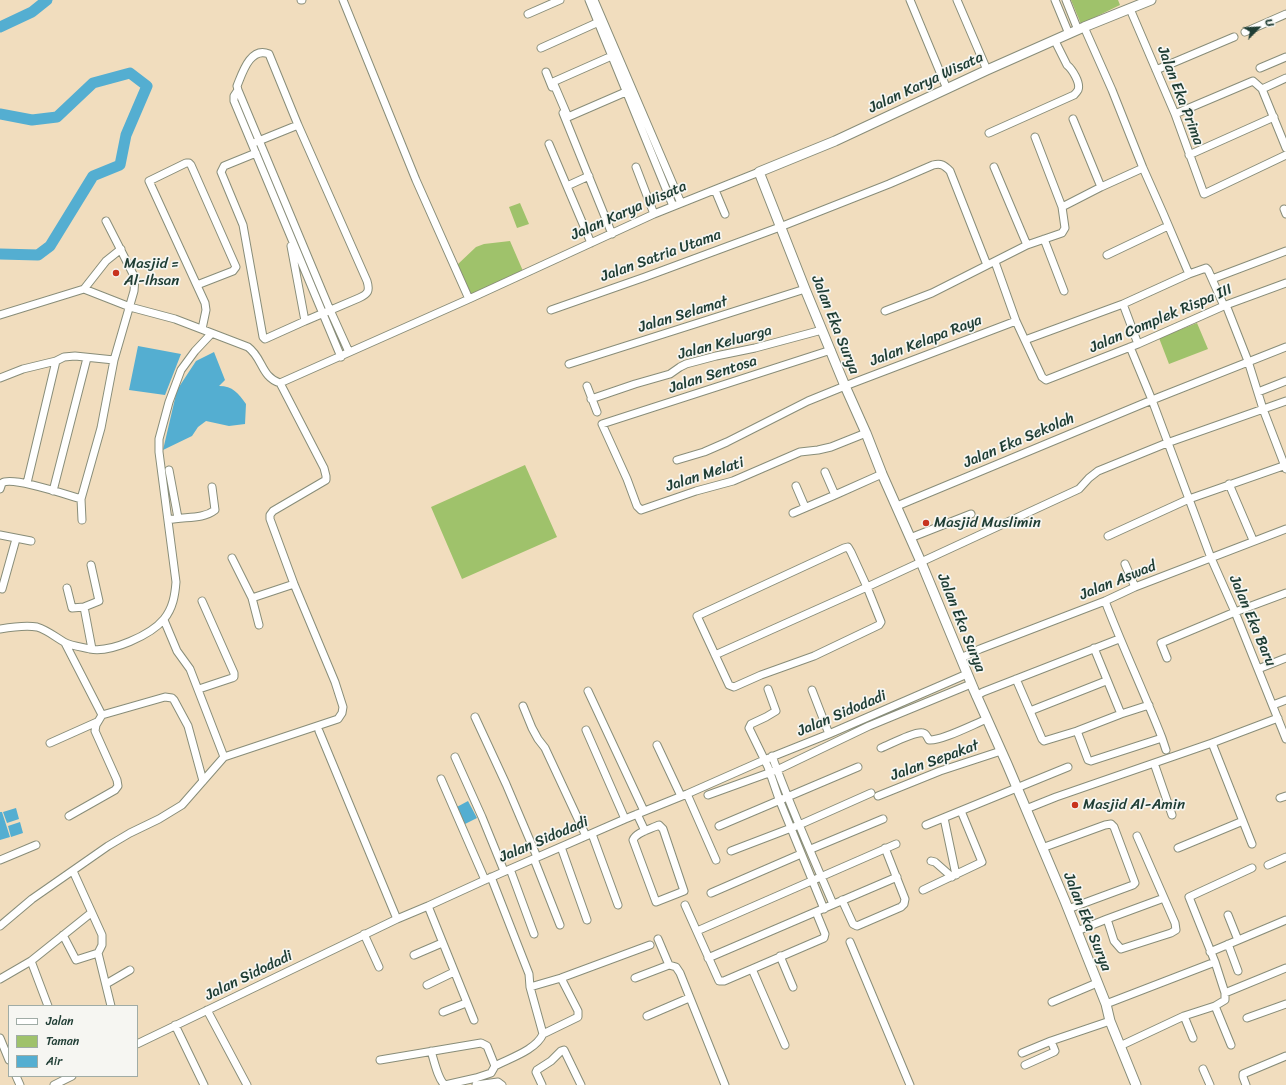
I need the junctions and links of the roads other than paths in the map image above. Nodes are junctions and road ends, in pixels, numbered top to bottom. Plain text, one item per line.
1 (343, 0) edge
2 (560, 0) edge
3 (588, 0) edge
4 (594, 0) edge
5 (910, 0) edge
6 (957, 0) edge
7 (1055, 0) edge
8 (1066, 0) edge
9 (1152, 0) edge
10 (1130, 9) junction
11 (528, 14) dead end
12 (1286, 14) edge
13 (601, 21) junction
14 (1077, 30) junction
15 (1245, 32) dead end
16 (1234, 37) dead end
17 (1056, 40) junction
18 (541, 48) dead end
19 (614, 55) junction
20 (1286, 57) edge
21 (1260, 68) dead end
22 (987, 70) junction
23 (1156, 70) junction
24 (546, 72) dead end
25 (1286, 78) edge
26 (1262, 88) junction
27 (947, 89) junction
28 (629, 90) junction
29 (1175, 114) junction
30 (1274, 117) junction
31 (1073, 118) dead end
32 (298, 125) junction
33 (988, 133) dead end
34 (1034, 138) dead end
35 (256, 142) junction
36 (549, 144) dead end
37 (1286, 148) edge
38 (256, 153) junction
39 (1189, 155) junction
40 (1286, 155) edge
41 (636, 166) dead end
42 (994, 167) dead end
43 (1143, 168) junction
44 (759, 172) junction
45 (589, 176) junction
46 (567, 186) junction
47 (1101, 187) junction
48 (715, 190) junction
49 (681, 203) junction
50 (673, 206) junction
51 (1062, 207) junction
52 (654, 214) junction
53 (725, 214) dead end
54 (106, 221) dead end
55 (1168, 226) junction
56 (780, 227) junction
57 (289, 232) junction
58 (612, 234) junction
59 (1044, 240) junction
60 (591, 243) junction
61 (1027, 245) junction
62 (121, 249) junction
63 (1286, 251) edge
64 (1107, 255) dead end
65 (995, 262) junction
66 (987, 265) junction
67 (1188, 274) junction
68 (1212, 279) junction
69 (1286, 282) edge
70 (197, 285) junction
71 (84, 288) junction
72 (805, 289) junction
73 (1064, 291) dead end
74 (469, 299) junction
75 (1122, 304) junction
76 (1225, 306) junction
77 (130, 307) junction
78 (330, 310) junction
79 (551, 310) dead end
80 (885, 311) dead end
81 (322, 314) junction
82 (0, 315) edge
83 (305, 321) junction
84 (1016, 321) junction
85 (202, 329) junction
86 (822, 330) junction
87 (212, 334) junction
88 (1025, 340) junction
89 (1138, 344) junction
90 (1130, 347) junction
91 (1286, 347) edge
92 (831, 350) junction
93 (349, 352) junction
94 (341, 357) junction
95 (87, 358) junction
96 (114, 360) junction
97 (56, 361) junction
98 (1248, 361) junction
99 (569, 364) dead end
100 (0, 378) edge
101 (1286, 381) edge
102 (280, 383) junction
103 (587, 386) dead end
104 (845, 386) junction
105 (1258, 392) junction
106 (591, 399) junction
107 (1152, 400) junction
108 (1286, 401) edge
109 (1263, 409) junction
110 (597, 412) dead end
111 (602, 424) joint
112 (866, 433) junction
113 (1167, 443) junction
114 (677, 460) dead end
115 (1285, 467) edge
116 (169, 470) dead end
117 (825, 472) dead end
118 (882, 474) junction
119 (26, 483) junction
120 (1229, 484) junction
121 (796, 486) dead end
122 (212, 487) dead end
123 (0, 489) edge
124 (53, 491) junction
125 (835, 496) junction
126 (81, 499) junction
127 (1189, 499) junction
128 (897, 506) junction
129 (804, 507) junction
130 (793, 513) dead end
131 (971, 514) dead end
132 (178, 518) junction
133 (82, 520) dead end
134 (168, 520) junction
135 (1286, 529) edge
136 (0, 535) edge
137 (1108, 536) dead end
138 (16, 538) junction
139 (910, 538) junction
140 (1253, 540) junction
141 (31, 541) dead end
142 (232, 558) dead end
143 (1211, 558) junction
144 (921, 562) junction
145 (1125, 564) dead end
146 (92, 565) dead end
147 (294, 584) junction
148 (867, 587) junction
149 (1135, 587) junction
150 (67, 588) dead end
151 (2, 589) dead end
152 (1286, 593) edge
153 (252, 598) junction
154 (1105, 601) junction
155 (202, 602) dead end
156 (84, 607) junction
157 (1235, 612) junction
158 (164, 620) junction
159 (259, 625) dead end
160 (0, 629) edge
161 (1119, 639) junction
162 (65, 642) junction
163 (1094, 648) junction
164 (92, 650) junction
165 (715, 655) junction
166 (961, 658) junction
167 (1167, 658) dead end
168 (1286, 658) edge
169 (1258, 669) junction
170 (967, 674) junction
171 (1016, 679) junction
172 (1106, 681) junction
173 (971, 684) junction
174 (199, 689) junction
175 (768, 689) dead end
176 (812, 690) dead end
177 (588, 691) dead end
178 (976, 696) junction
179 (1286, 700) edge
180 (1149, 705) junction
181 (1273, 705) junction
182 (523, 706) dead end
183 (1030, 711) junction
184 (1121, 714) junction
185 (102, 715) junction
186 (475, 717) dead end
187 (1278, 718) junction
188 (987, 719) junction
189 (97, 722) junction
190 (586, 730) dead end
191 (319, 731) dead end
192 (1077, 731) junction
193 (829, 734) junction
194 (1162, 738) junction
195 (1286, 739) edge
196 (50, 742) dead end
197 (1212, 743) junction
198 (657, 746) dead end
199 (881, 748) dead end
200 (1166, 750) dead end
201 (1001, 751) junction
202 (772, 756) junction
203 (224, 757) junction
204 (456, 757) dead end
205 (764, 760) junction
206 (1154, 763) junction
207 (858, 766) dead end
208 (1068, 767) dead end
209 (777, 770) junction
210 (769, 772) junction
211 (441, 779) dead end
212 (203, 781) junction
213 (1017, 788) junction
214 (684, 795) junction
215 (708, 795) dead end
216 (788, 796) junction
217 (779, 799) junction
218 (1026, 809) junction
219 (961, 811) junction
220 (640, 812) junction
221 (1172, 815) dead end
222 (69, 816) dead end
223 (944, 818) junction
224 (625, 819) junction
225 (882, 819) dead end
226 (1243, 821) junction
227 (798, 825) junction
228 (719, 826) dead end
229 (926, 826) dead end
230 (791, 828) junction
231 (645, 831) junction
232 (589, 835) junction
233 (1137, 836) dead end
234 (896, 844) dead end
235 (1252, 844) dead end
236 (36, 845) dead end
237 (561, 847) junction
238 (886, 848) junction
239 (1042, 848) junction
240 (1178, 848) dead end
241 (811, 849) junction
242 (731, 851) dead end
243 (801, 854) junction
244 (1286, 857) edge
245 (536, 858) junction
246 (0, 860) edge
247 (716, 860) dead end
248 (931, 861) dead end
249 (1268, 865) dead end
250 (1252, 868) dead end
251 (507, 870) junction
252 (72, 871) junction
253 (822, 876) junction
254 (954, 876) junction
255 (897, 877) junction
256 (488, 878) junction
257 (812, 881) junction
258 (924, 890) dead end
259 (711, 893) dead end
260 (1164, 898) junction
261 (842, 900) junction
262 (833, 904) junction
263 (618, 905) dead end
264 (685, 905) dead end
265 (428, 906) junction
266 (824, 909) junction
267 (1068, 909) junction
268 (816, 912) junction
269 (91, 913) junction
270 (1228, 915) dead end
271 (398, 918) junction
272 (1107, 918) junction
273 (587, 920) dead end
274 (1286, 920) edge
275 (0, 926) edge
276 (560, 926) dead end
277 (697, 931) junction
278 (1077, 931) junction
279 (364, 934) junction
280 (534, 934) dead end
281 (63, 935) junction
282 (658, 939) dead end
283 (1238, 940) junction
284 (850, 942) dead end
285 (442, 943) junction
286 (1228, 944) junction
287 (650, 945) dead end
288 (1210, 952) junction
289 (98, 953) junction
290 (414, 955) dead end
291 (780, 956) junction
292 (708, 958) junction
293 (30, 961) junction
294 (1215, 962) junction
295 (668, 965) junction
296 (379, 967) dead end
297 (1286, 968) edge
298 (752, 969) junction
299 (130, 970) dead end
300 (1238, 971) dead end
301 (454, 972) junction
302 (561, 978) junction
303 (635, 978) dead end
304 (0, 979) edge
305 (1097, 983) junction
306 (106, 984) junction
307 (427, 985) dead end
308 (530, 987) junction
309 (793, 987) dead end
310 (1225, 993) junction
311 (689, 998) junction
312 (1052, 1002) dead end
313 (466, 1003) junction
314 (1106, 1004) junction
315 (1286, 1004) edge
316 (48, 1005) edge
317 (112, 1005) edge
318 (1215, 1006) junction
319 (207, 1010) junction
320 (443, 1012) dead end
321 (647, 1016) dead end
322 (1184, 1016) junction
323 (1247, 1018) dead end
324 (474, 1020) dead end
325 (1110, 1021) junction
326 (175, 1026) junction
327 (543, 1034) junction
328 (0, 1038) edge
329 (1193, 1038) dead end
330 (1051, 1041) junction
331 (138, 1044) edge
332 (785, 1045) dead end
333 (1230, 1045) dead end
334 (1120, 1046) junction
335 (431, 1052) junction
336 (1022, 1053) dead end
337 (1286, 1056) edge
338 (8, 1058) edge
339 (380, 1060) dead end
340 (1026, 1065) dead end
341 (495, 1066) junction
342 (1204, 1069) dead end
343 (70, 1077) edge
344 (54, 1085) edge
345 (204, 1085) edge
346 (247, 1085) edge
347 (476, 1085) edge
348 (502, 1085) edge
349 (542, 1085) edge
350 (581, 1085) edge
351 (725, 1085) edge
352 (910, 1085) edge
353 (1136, 1085) edge
354 (1210, 1085) edge
355 (1246, 1085) edge

1 - 74 street
2 - 11 street
3 - 13 street
4 - 13 street
5 - 27 street
6 - 22 street
7 - 14 street
8 - 14 street
9 - 10 street, Jalan Karya Wisata
10 - 14 street, Jalan Karya Wisata
10 - 23 street, Jalan Eka Prima
12 - 15 street
13 - 18 street
13 - 19 street
14 - 17 street, Jalan Karya Wisata
14 - 43 street
16 - 23 street
17 - 22 street, Jalan Karya Wisata
17 - 33 street
19 - 28 street
19 - 28 street
20 - 21 street
22 - 27 street, Jalan Karya Wisata
23 - 29 street, Jalan Eka Prima
24 - 45 street
25 - 26 street
26 - 29 street
26 - 30 street
27 - 44 street, Jalan Karya Wisata
28 - 49 street
28 - 50 street
29 - 39 street, Jalan Eka Prima
30 - 37 street
30 - 39 street
31 - 47 street
32 - 35 street
32 - 35 street
32 - 78 street
34 - 51 street
35 - 38 street
35 - 78 street
36 - 46 street
38 - 57 street
38 - 83 street
39 - 40 street, Jalan Eka Prima
41 - 52 street
42 - 61 street
43 - 47 street
43 - 55 street
44 - 48 street, Jalan Karya Wisata
44 - 56 street, Jalan Eka Surya
45 - 46 street
45 - 58 street
46 - 60 street
47 - 51 street
48 - 49 street, Jalan Karya Wisata
48 - 53 street
49 - 50 street, Jalan Karya Wisata
50 - 52 street, Jalan Karya Wisata
51 - 59 street
52 - 58 street, Jalan Karya Wisata
54 - 62 street
55 - 64 street
55 - 67 street
56 - 66 street, Jalan Satria Utama
56 - 72 street, Jalan Eka Surya
56 - 79 street, Jalan Satria Utama
57 - 81 street
57 - 83 street
58 - 60 street, Jalan Karya Wisata
59 - 61 street
59 - 73 street
60 - 74 street, Jalan Karya Wisata
61 - 65 street
62 - 71 street
62 - 77 street
63 - 68 street
65 - 66 street
65 - 84 street
66 - 80 street
67 - 68 street
67 - 75 street
68 - 76 street
69 - 76 street, Jalan Complek Rispa III
70 - 70 street
70 - 85 street
71 - 77 street
71 - 82 street
72 - 86 street, Jalan Eka Surya
72 - 99 street, Jalan Selamat
74 - 93 street, Jalan Karya Wisata
75 - 88 street
75 - 89 street
76 - 89 street, Jalan Complek Rispa III
76 - 98 street
77 - 85 street
77 - 96 street
78 - 81 street
78 - 93 street
81 - 83 street
81 - 94 street
84 - 88 street
84 - 104 street, Jalan Kelapa Raya
85 - 87 street
86 - 92 street, Jalan Eka Surya
86 - 106 street, Jalan Keluarga
87 - 102 street
87 - 134 street
88 - 90 street, Jalan Complek Rispa III
89 - 90 street, Jalan Complek Rispa III
90 - 107 street, Jalan Eka Baru
91 - 98 street, Jalan Eka Sekolah
92 - 104 street, Jalan Eka Surya
92 - 111 street, Jalan Sentosa
93 - 94 street, Jalan Karya Wisata
94 - 102 street, Jalan Karya Wisata
95 - 96 street
95 - 97 street
95 - 124 street
96 - 126 street
97 - 100 street
97 - 119 street
98 - 105 street
98 - 107 street, Jalan Eka Sekolah
101 - 105 street
102 - 147 street
103 - 106 street
104 - 112 street, Jalan Eka Surya
104 - 114 street, Jalan Kelapa Raya
105 - 109 street
106 - 110 street
107 - 113 street, Jalan Eka Baru
107 - 128 street, Jalan Eka Sekolah
108 - 109 street
109 - 113 street
109 - 115 street
111 - 112 street, Jalan Melati
112 - 118 street, Jalan Eka Surya
113 - 127 street, Jalan Eka Baru
113 - 144 street
115 - 120 street
116 - 132 street
117 - 125 street
118 - 125 street
118 - 128 street, Jalan Eka Surya
119 - 123 street
119 - 124 street
120 - 127 street
120 - 140 street
121 - 129 street
122 - 132 street
124 - 126 street
125 - 129 street
126 - 133 street
127 - 137 street
127 - 143 street, Jalan Eka Baru
128 - 139 street, Jalan Eka Surya
129 - 130 street
131 - 139 street
132 - 134 street
134 - 158 street
135 - 140 street, Jalan Aswad
136 - 138 street
138 - 141 street
138 - 151 street
139 - 144 street, Jalan Eka Surya
140 - 143 street, Jalan Aswad
142 - 153 street
143 - 149 street, Jalan Aswad
143 - 157 street, Jalan Eka Baru
144 - 148 street
144 - 166 street, Jalan Eka Surya
145 - 149 street
146 - 156 street
147 - 153 street
147 - 203 street
148 - 165 street
148 - 165 street
148 - 165 street
149 - 154 street, Jalan Aswad
150 - 156 street
152 - 157 street
153 - 159 street
154 - 161 street
154 - 166 street, Jalan Aswad
155 - 174 street
156 - 164 street
157 - 167 street
157 - 169 street, Jalan Eka Baru
158 - 164 street
158 - 174 street
160 - 162 street
161 - 163 street
161 - 180 street
162 - 164 street
162 - 185 street
163 - 171 street
163 - 172 street
166 - 170 street, Jalan Eka Surya
168 - 169 street
169 - 181 street, Jalan Eka Baru
170 - 173 street, Jalan Eka Surya
170 - 193 street, Jalan Sidodadi
171 - 178 street
171 - 183 street
172 - 183 street
172 - 184 street
173 - 178 street, Jalan Eka Surya
173 - 209 street
174 - 203 street
175 - 205 street
176 - 193 street
177 - 220 street
178 - 188 street, Jalan Eka Surya
179 - 181 street
180 - 184 street
180 - 194 street
181 - 187 street, Jalan Eka Baru
182 - 232 street
183 - 192 street
184 - 192 street
185 - 189 street
185 - 212 street
186 - 245 street
187 - 195 street, Jalan Eka Baru
187 - 197 street
188 - 199 street
188 - 201 street, Jalan Eka Surya
189 - 196 street
189 - 222 street
190 - 224 street
191 - 271 street
192 - 194 street
193 - 202 street, Jalan Sidodadi
194 - 200 street
197 - 206 street
197 - 226 street
198 - 214 street
201 - 213 street, Jalan Eka Surya
201 - 227 street, Jalan Sepakat
202 - 205 street, Jalan Sidodadi
202 - 209 street
203 - 212 street
204 - 251 street
205 - 210 street
205 - 214 street, Jalan Sidodadi
206 - 218 street
206 - 221 street
207 - 216 street
208 - 213 street
209 - 210 street
209 - 216 street
210 - 215 street
210 - 217 street
211 - 256 street
212 - 252 street
213 - 218 street, Jalan Eka Surya
213 - 219 street
214 - 220 street, Jalan Sidodadi
214 - 247 street
216 - 217 street
216 - 227 street
217 - 228 street
217 - 230 street
218 - 239 street, Jalan Eka Surya
219 - 223 street
219 - 254 street
220 - 224 street, Jalan Sidodadi
220 - 231 street
223 - 229 street
223 - 254 street
224 - 232 street, Jalan Sidodadi
225 - 241 street
226 - 235 street
226 - 240 street
227 - 230 street, Jalan Sepakat
227 - 241 street
230 - 242 street, Jalan Sepakat
230 - 243 street
231 - 231 street
232 - 237 street, Jalan Sidodadi
232 - 263 street
233 - 260 street
234 - 238 street
236 - 246 street
237 - 245 street, Jalan Sidodadi
237 - 273 street
238 - 253 street
238 - 255 street
239 - 267 street, Jalan Eka Surya
239 - 267 street
241 - 253 street
243 - 257 street
243 - 259 street
244 - 249 street
245 - 251 street, Jalan Sidodadi
245 - 276 street
248 - 254 street
250 - 288 street
251 - 256 street, Jalan Sidodadi
251 - 280 street
252 - 269 street
252 - 275 street
253 - 257 street
253 - 262 street
254 - 258 street
255 - 261 street
255 - 261 street
256 - 265 street, Jalan Sidodadi
256 - 308 street
257 - 266 street
257 - 277 street
260 - 272 street
260 - 272 street
261 - 262 street
262 - 266 street
264 - 277 street
265 - 271 street, Jalan Sidodadi
265 - 285 street
266 - 268 street
267 - 278 street, Jalan Eka Surya
268 - 291 street
268 - 292 street
269 - 281 street
269 - 289 street
270 - 283 street
271 - 279 street, Jalan Sidodadi
272 - 278 street
274 - 283 street
277 - 292 street
278 - 305 street, Jalan Eka Surya
279 - 296 street
279 - 319 street, Jalan Sidodadi
281 - 289 street
281 - 293 street
282 - 295 street
283 - 286 street
284 - 352 street
285 - 290 street
285 - 301 street
286 - 288 street
286 - 300 street
287 - 302 street
288 - 294 street
289 - 306 street
291 - 298 street
291 - 309 street
292 - 298 street
293 - 304 street
293 - 316 street
294 - 310 street
294 - 314 street
295 - 303 street
295 - 311 street
297 - 310 street
298 - 332 street
299 - 306 street
301 - 307 street
301 - 313 street
302 - 308 street
302 - 327 street
305 - 312 street
305 - 314 street, Jalan Eka Surya
306 - 317 street
308 - 327 street
310 - 318 street
311 - 321 street
311 - 351 street
313 - 320 street
313 - 324 street
314 - 325 street, Jalan Eka Surya
315 - 323 street
318 - 322 street
318 - 333 street
319 - 326 street, Jalan Sidodadi
319 - 346 street
322 - 329 street
322 - 334 street
325 - 330 street
325 - 334 street, Jalan Eka Surya
326 - 331 street, Jalan Sidodadi
326 - 345 street
327 - 341 street
328 - 338 street
330 - 336 street
330 - 340 street
334 - 353 street, Jalan Eka Surya
335 - 339 street
335 - 341 street
335 - 341 street
337 - 355 street
342 - 354 street
343 - 344 street
347 - 348 street
349 - 350 street

